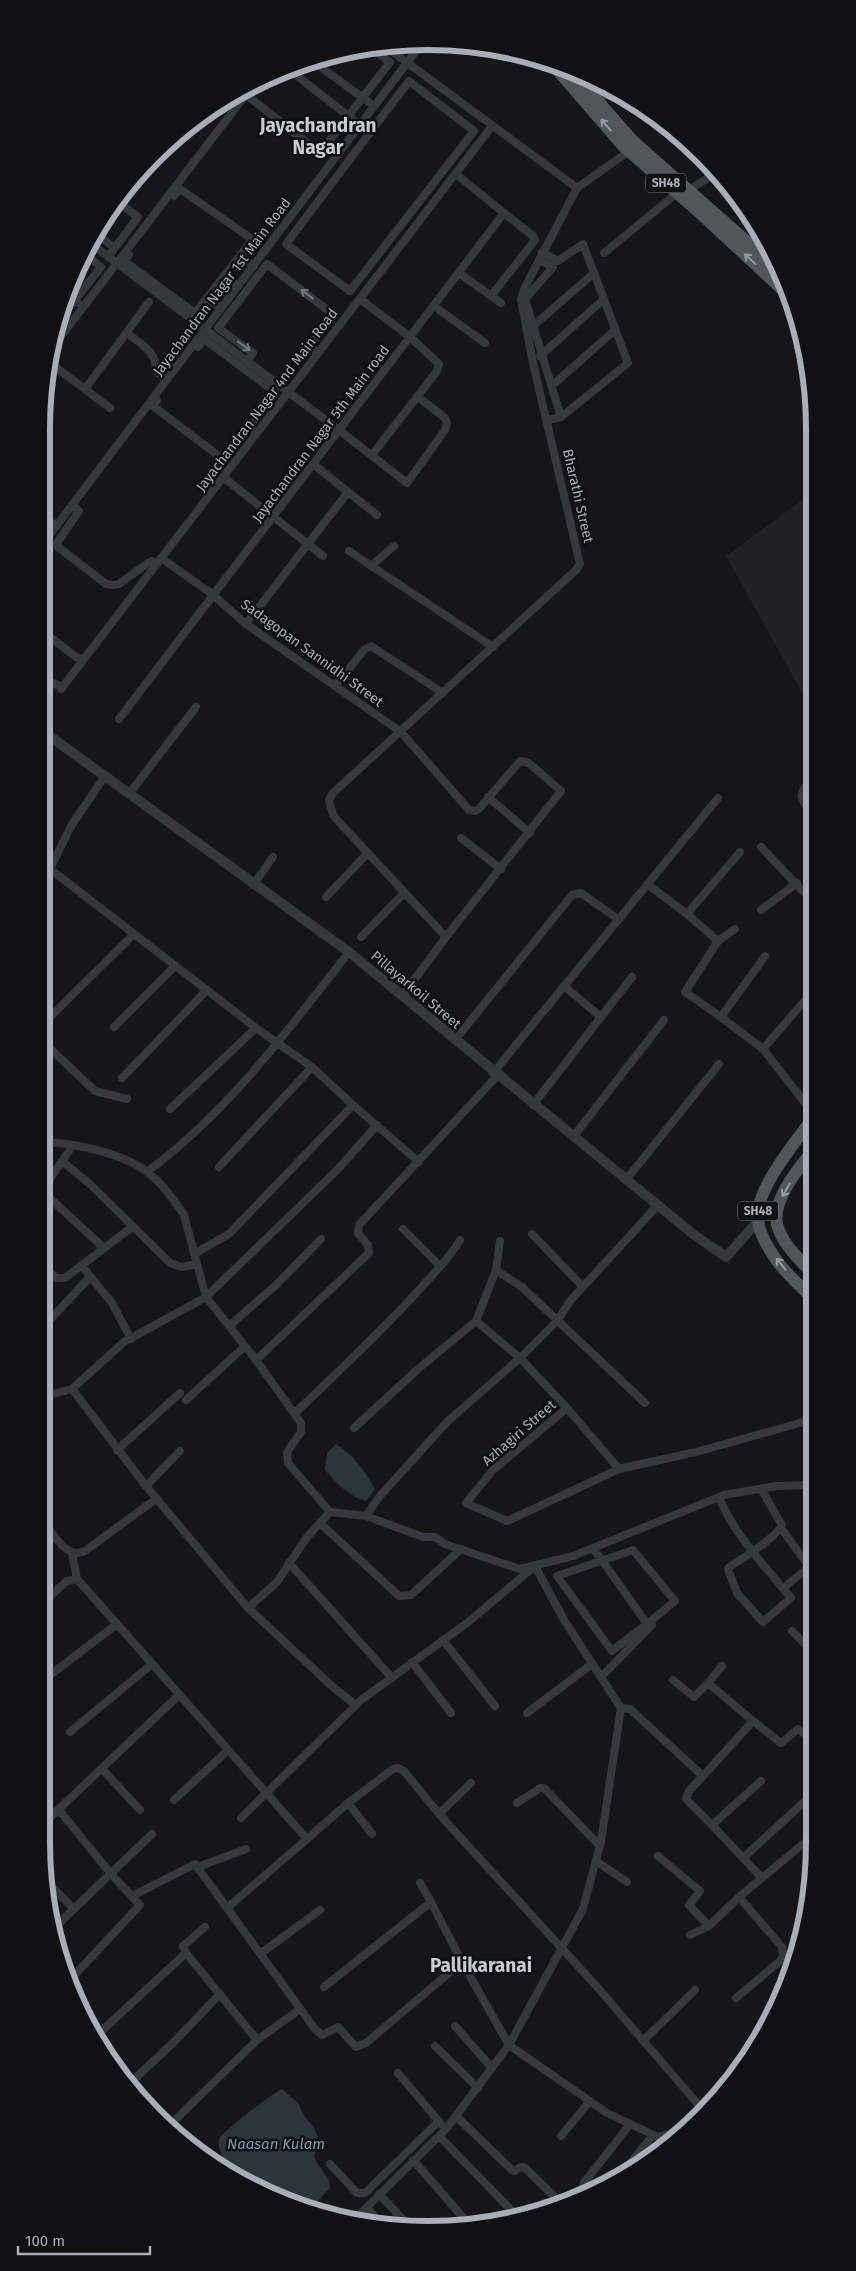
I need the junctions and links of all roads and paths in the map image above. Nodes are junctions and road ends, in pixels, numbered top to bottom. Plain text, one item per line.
1 (416, 50) edge
2 (392, 52) edge
3 (378, 53) edge
4 (407, 63) junction
5 (319, 66) edge
6 (295, 74) edge
7 (563, 75) edge
8 (585, 85) edge
9 (251, 94) edge
10 (593, 95) junction
11 (607, 96) edge
12 (362, 98) junction
13 (242, 99) edge
14 (374, 106) junction
15 (348, 116) junction
16 (361, 124) junction
17 (492, 126) junction
18 (372, 130) junction
19 (633, 148) junction
20 (456, 174) junction
21 (710, 176) edge
22 (577, 188) junction
23 (311, 190) junction
24 (683, 192) junction
25 (321, 198) junction
26 (123, 206) edge
27 (504, 213) junction
28 (101, 238) edge
29 (96, 248) edge
30 (114, 248) junction
31 (604, 254) dead end
32 (240, 256) junction
33 (541, 256) junction
34 (108, 257) junction
35 (90, 258) edge
36 (766, 260) edge
37 (117, 264) junction
38 (556, 264) junction
39 (254, 266) junction
40 (459, 273) junction
41 (594, 273) junction
42 (224, 276) junction
43 (777, 283) edge
44 (238, 286) junction
45 (492, 296) junction
46 (207, 298) junction
47 (360, 299) junction
48 (604, 299) junction
49 (75, 300) junction
50 (149, 302) dead end
51 (501, 303) dead end
52 (70, 306) edge
53 (434, 306) junction
54 (84, 308) junction
55 (221, 308) junction
56 (533, 326) junction
57 (205, 330) junction
58 (615, 330) junction
59 (63, 332) edge
60 (127, 333) junction
61 (410, 337) junction
62 (485, 343) dead end
63 (318, 353) junction
64 (542, 354) junction
65 (247, 361) junction
66 (533, 363) junction
67 (55, 367) edge
68 (166, 382) junction
69 (555, 383) dead end
70 (85, 389) junction
71 (288, 392) junction
72 (417, 396) junction
73 (110, 408) dead end
74 (562, 417) junction
75 (548, 420) junction
76 (249, 428) junction
77 (339, 430) junction
78 (256, 433) junction
79 (372, 455) junction
80 (313, 464) junction
81 (223, 477) junction
82 (348, 492) junction
83 (73, 505) junction
84 (377, 515) dead end
85 (274, 517) junction
86 (50, 522) edge
87 (56, 526) junction
88 (50, 534) edge
89 (307, 543) junction
90 (394, 546) dead end
91 (349, 551) dead end
92 (323, 556) dead end
93 (159, 561) junction
94 (371, 566) junction
95 (212, 594) junction
96 (246, 624) junction
97 (50, 637) edge
98 (493, 647) junction
99 (83, 659) junction
100 (50, 682) edge
101 (335, 686) junction
102 (443, 693) junction
103 (196, 707) dead end
104 (119, 719) dead end
105 (401, 732) junction
106 (50, 736) edge
107 (105, 776) junction
108 (806, 785) edge
109 (129, 794) junction
110 (488, 797) junction
111 (718, 798) dead end
112 (806, 805) edge
113 (530, 832) junction
114 (461, 838) dead end
115 (761, 847) dead end
116 (740, 852) dead end
117 (367, 854) junction
118 (273, 857) dead end
119 (50, 869) joint
120 (501, 870) junction
121 (797, 883) junction
122 (647, 884) junction
123 (253, 885) junction
124 (404, 893) junction
125 (806, 894) edge
126 (326, 897) dead end
127 (761, 910) dead end
128 (687, 914) junction
129 (618, 919) junction
130 (734, 929) dead end
131 (133, 935) junction
132 (361, 937) dead end
133 (446, 937) junction
134 (718, 941) junction
135 (349, 952) junction
136 (766, 956) dead end
137 (175, 966) junction
138 (632, 977) dead end
139 (564, 986) junction
140 (207, 990) junction
141 (402, 996) junction
142 (806, 999) edge
143 (50, 1017) edge
144 (601, 1017) junction
145 (721, 1017) junction
146 (664, 1020) dead end
147 (114, 1027) dead end
148 (256, 1028) junction
149 (454, 1040) junction
150 (277, 1043) junction
151 (50, 1048) edge
152 (763, 1049) junction
153 (719, 1064) dead end
154 (312, 1067) junction
155 (495, 1074) junction
156 (122, 1078) dead end
157 (127, 1099) dead end
158 (806, 1104) edge
159 (353, 1105) junction
160 (533, 1105) junction
161 (170, 1109) dead end
162 (377, 1125) junction
163 (806, 1128) edge
164 (573, 1137) junction
165 (50, 1144) edge
166 (73, 1145) junction
167 (806, 1160) edge
168 (62, 1161) junction
169 (419, 1162) junction
170 (219, 1167) dead end
171 (148, 1171) junction
172 (50, 1179) edge
173 (626, 1180) junction
174 (50, 1198) edge
175 (657, 1206) junction
176 (758, 1221) junction
177 (132, 1227) junction
178 (403, 1229) dead end
179 (532, 1234) dead end
180 (321, 1239) dead end
181 (460, 1240) dead end
182 (500, 1241) dead end
183 (104, 1248) junction
184 (194, 1254) junction
185 (196, 1264) junction
186 (81, 1266) junction
187 (440, 1266) junction
188 (806, 1266) edge
189 (496, 1270) junction
190 (50, 1272) edge
191 (90, 1277) junction
192 (583, 1287) junction
193 (806, 1292) edge
194 (206, 1297) junction
195 (50, 1319) edge
196 (476, 1320) junction
197 (557, 1321) junction
198 (228, 1326) junction
199 (131, 1339) junction
200 (244, 1347) junction
201 (520, 1358) junction
202 (256, 1360) junction
203 (72, 1389) junction
204 (180, 1393) dead end
205 (50, 1394) edge
206 (186, 1400) dead end
207 (645, 1403) dead end
208 (567, 1408) junction
209 (295, 1413) junction
210 (806, 1421) edge
211 (354, 1428) dead end
212 (117, 1450) junction
213 (180, 1451) dead end
214 (619, 1469) junction
215 (146, 1486) junction
216 (806, 1486) edge
217 (761, 1489) junction
218 (720, 1497) junction
219 (156, 1499) junction
220 (330, 1512) junction
221 (366, 1516) junction
222 (320, 1523) junction
223 (781, 1528) junction
224 (50, 1529) edge
225 (461, 1549) junction
226 (593, 1549) junction
227 (753, 1550) junction
228 (72, 1552) junction
229 (601, 1560) junction
230 (549, 1562) junction
231 (289, 1563) junction
232 (806, 1564) edge
233 (535, 1566) junction
234 (806, 1570) edge
235 (557, 1576) junction
236 (77, 1579) junction
237 (783, 1588) junction
238 (50, 1596) edge
239 (248, 1608) junction
240 (117, 1624) junction
241 (650, 1624) junction
242 (792, 1631) dead end
243 (443, 1640) junction
244 (806, 1646) edge
245 (412, 1662) junction
246 (152, 1664) junction
247 (592, 1664) junction
248 (722, 1666) dead end
249 (50, 1675) edge
250 (601, 1677) junction
251 (392, 1678) junction
252 (673, 1680) dead end
253 (708, 1683) junction
254 (179, 1695) junction
255 (356, 1705) junction
256 (495, 1706) dead end
257 (621, 1708) junction
258 (451, 1713) dead end
259 (527, 1713) dead end
260 (753, 1720) junction
261 (70, 1732) dead end
262 (806, 1735) edge
263 (227, 1751) junction
264 (102, 1769) junction
265 (703, 1776) junction
266 (761, 1781) dead end
267 (471, 1783) dead end
268 (265, 1794) junction
269 (174, 1800) dead end
270 (806, 1800) edge
271 (517, 1803) dead end
272 (348, 1804) junction
273 (59, 1810) junction
274 (140, 1810) dead end
275 (439, 1814) junction
276 (50, 1818) edge
277 (241, 1818) dead end
278 (712, 1825) junction
279 (152, 1834) dead end
280 (372, 1834) dead end
281 (306, 1839) junction
282 (806, 1841) edge
283 (600, 1846) junction
284 (246, 1849) dead end
285 (658, 1856) dead end
286 (744, 1857) junction
287 (596, 1861) junction
288 (198, 1867) junction
289 (111, 1874) junction
290 (762, 1878) junction
291 (627, 1882) dead end
292 (420, 1883) dead end
293 (53, 1888) edge
294 (132, 1896) junction
295 (739, 1897) junction
296 (431, 1902) junction
297 (227, 1908) junction
298 (74, 1909) junction
299 (320, 1910) dead end
300 (59, 1924) edge
301 (709, 1926) junction
302 (205, 1928) dead end
303 (690, 1936) dead end
304 (561, 1948) junction
305 (186, 1953) junction
306 (260, 1954) junction
307 (462, 1962) junction
308 (74, 1975) edge
309 (324, 1987) dead end
310 (695, 1990) dead end
311 (220, 1994) junction
312 (736, 1998) dead end
313 (299, 2010) junction
314 (454, 2026) dead end
315 (101, 2032) edge
316 (257, 2040) junction
317 (643, 2041) junction
318 (509, 2045) junction
319 (435, 2046) dead end
320 (492, 2068) junction
321 (398, 2073) dead end
322 (134, 2080) edge
323 (478, 2088) junction
324 (590, 2101) junction
325 (699, 2106) edge
326 (456, 2116) junction
327 (439, 2121) junction
328 (173, 2122) edge
329 (630, 2124) junction
330 (446, 2129) junction
331 (669, 2133) edge
332 (654, 2135) junction
333 (439, 2136) junction
334 (561, 2136) dead end
335 (413, 2160) junction
336 (633, 2160) edge
337 (330, 2164) dead end
338 (583, 2188) edge
339 (379, 2194) junction
340 (555, 2196) dead end
341 (367, 2208) junction
342 (513, 2211) edge
343 (360, 2215) edge
344 (375, 2217) edge
345 (465, 2219) edge
346 (403, 2220) edge

1 - 4 street, Jayachandran Nagar 1st Main Road
2 - 4 street
3 - 12 street
4 - 14 street, Jayachandran Nagar 1st Main Road
4 - 17 street
5 - 12 street
6 - 15 street
19 -> 7 main road, SH48
8 - 10 main road, SH48
9 - 15 street
10 - 11 street
10 - 19 main road, SH48
12 - 14 street
12 - 15 street
13 - 37 street
14 - 16 street, Jayachandran Nagar 1st Main Road
15 - 16 street
16 - 18 street
16 - 23 street, Jayachandran Nagar 1st Main Road
17 - 20 street, Jayachandran Nagar 4nd Main Road
17 - 22 street
18 - 25 street
18 - 25 street
19 - 22 street, Bharathi Street
19 - 24 main road, SH48
20 - 27 street
20 - 47 street, Jayachandran Nagar 4nd Main Road
21 - 24 street
22 - 33 street, Bharathi Street
23 - 25 street
23 - 39 street, Jayachandran Nagar 1st Main Road
24 - 31 street
24 - 36 main road, SH48
43 -> 24 main road, SH48
26 - 30 street
27 - 40 street, Jayachandran Nagar 5th Main road
27 - 45 street
28 - 30 street
29 - 34 street
30 - 34 street
32 - 39 street
32 - 42 street
32 - 46 street
33 - 38 street
33 - 66 street, Bharathi Street
34 - 37 street
35 - 49 street
37 - 54 street
37 - 57 street
38 - 41 street
38 - 56 street
39 - 44 street, Jayachandran Nagar 1st Main Road
40 - 45 street
40 - 53 street, Jayachandran Nagar 5th Main road
41 - 48 street
41 - 56 street
42 - 44 street
42 - 46 street
44 - 55 street, Jayachandran Nagar 1st Main Road
45 - 51 street
46 - 55 street
47 - 61 street
47 - 63 street, Jayachandran Nagar 4nd Main Road
48 - 58 street
48 - 64 street
49 - 52 street
49 - 54 street
50 - 60 street
53 - 61 street, Jayachandran Nagar 5th Main road
53 - 62 street
54 - 59 street
55 - 57 street, Jayachandran Nagar 1st Main Road
56 - 64 street
57 - 65 street
57 - 68 street, Jayachandran Nagar 1st Main Road
58 - 69 street
58 - 74 street
60 - 68 street
60 - 70 street
61 - 72 street
61 - 77 street, Jayachandran Nagar 5th Main road
63 -> 65 street
63 - 71 street, Jayachandran Nagar 4nd Main Road
64 - 66 street
64 - 74 street
65 - 71 street
66 - 75 street, Bharathi Street
67 - 70 street
68 - 83 street, Jayachandran Nagar 1st Main Road
70 - 73 street
71 - 77 street
71 - 78 street, Jayachandran Nagar 4nd Main Road
72 - 79 street
72 - 79 street
74 - 75 street
75 - 98 street, Bharathi Street
76 - 76 street
76 - 78 street
77 - 79 street
77 - 80 street, Jayachandran Nagar 5th Main road
78 - 81 street, Jayachandran Nagar 4nd Main Road
80 - 82 street
80 - 85 street, Jayachandran Nagar 5th Main road
81 - 85 street
81 - 93 street, Jayachandran Nagar 4nd Main Road
82 - 84 street
82 - 89 street
83 - 87 street, Jayachandran Nagar 1st Main Road
83 - 93 street
85 - 89 street
85 - 95 street, Jayachandran Nagar 5th Main road
86 - 87 street
87 - 88 street, Jayachandran Nagar 1st Main Road
89 - 92 street
89 - 96 street
90 - 94 street
91 - 94 street
93 - 95 street, Sadagopan Sannidhi Street
93 - 99 street, Jayachandran Nagar 4nd Main Road
94 - 98 street
95 - 96 street, Sadagopan Sannidhi Street
95 - 104 street, Jayachandran Nagar 5th Main road
96 - 101 street, Sadagopan Sannidhi Street
97 - 99 street
98 - 102 street, Bharathi Street
99 - 100 street, Jayachandran Nagar 4nd Main Road
101 - 102 street
101 - 105 street, Sadagopan Sannidhi Street
102 - 105 street, Bharathi Street
103 - 109 street
105 - 110 street, Sadagopan Sannidhi Street
105 - 117 street, Bharathi Street
106 - 107 street, Pillayarkoil Street
107 - 109 street, Pillayarkoil Street
107 - 119 street
108 - 112 street
109 - 123 street, Pillayarkoil Street
110 - 113 street
110 - 113 street
111 - 122 street
113 - 120 street
114 - 120 street
115 - 121 street
116 - 128 street
117 - 124 street
117 - 126 street
118 - 123 street
119 - 131 street
120 - 133 street
121 - 125 street
121 - 127 street
122 - 128 street
122 - 129 street
123 - 135 street, Pillayarkoil Street
124 - 132 street
124 - 133 street
128 - 134 street
129 - 139 street
129 - 149 street
130 - 134 street
131 - 137 street
131 - 143 street
133 - 141 street
134 - 145 street
135 - 141 street, Pillayarkoil Street
135 - 150 street
136 - 145 street
137 - 140 street
137 - 147 street
138 - 144 street
139 - 144 street
139 - 155 street
140 - 148 street
140 - 156 street
141 - 149 street, Pillayarkoil Street
142 - 152 street
144 - 160 street
145 - 152 street
146 - 164 street
148 - 150 street
148 - 161 street
149 - 155 street, Pillayarkoil Street
150 - 154 street
150 - 171 street
151 - 157 street
152 - 158 street
153 - 173 street
154 - 159 street
154 - 170 street
155 - 160 street, Pillayarkoil Street
155 - 169 street
159 - 162 street
159 - 184 street
160 - 164 street, Pillayarkoil Street
162 - 169 street
162 - 194 street
163 - 176 main road, SH48
164 - 173 street, Pillayarkoil Street
165 - 166 street
166 - 168 street
166 - 171 street
167 -> 188 main road, SH48
168 - 172 street
168 - 177 street
169 - 202 street
171 - 184 street
173 - 175 street, Pillayarkoil Street
174 - 183 street
175 - 176 street, Pillayarkoil Street
175 - 192 street
193 -> 176 main road, SH48
177 - 183 street
177 - 185 street
178 - 187 street
179 - 192 street
180 - 198 street
181 - 187 street
182 - 189 street
183 - 186 street
184 - 185 street
185 - 194 street
186 - 190 street
186 - 191 street
187 - 209 street
189 - 196 street
189 - 197 street
191 - 195 street
191 - 199 street
192 - 197 street
194 - 198 street
194 - 199 street
196 - 201 street
196 - 211 street
197 - 201 street
197 - 207 street
198 - 200 street
199 - 203 street
200 - 202 street
200 - 206 street
201 - 208 street
201 - 221 street
202 - 209 street
203 - 205 street
203 - 212 street
204 - 212 street
208 - 214 street, Azhagiri Street
208 - 214 street, Azhagiri Street
209 - 220 street
210 - 214 street, Azhagiri Street
212 - 215 street
213 - 215 street
215 - 219 street
216 - 217 street
217 - 218 street
217 - 223 street
218 - 226 street
218 - 227 street
219 - 228 street
219 - 239 street
220 - 221 street
220 - 222 street
221 - 225 street
222 - 225 street
222 - 231 street
223 - 227 street
223 - 232 street
224 - 228 street
225 - 233 street
226 - 229 street
226 - 230 street
227 - 237 street
227 - 237 street
228 - 236 street
229 - 235 street
229 - 241 street
229 - 241 street
230 - 233 street
230 - 235 street
231 - 239 street
231 - 251 street
233 - 243 street
233 - 247 street
234 - 237 street
235 - 241 street
236 - 238 street
236 - 240 street
239 - 255 street
240 - 246 street
240 - 249 street
241 - 250 street
242 - 244 street
243 - 245 street
243 - 256 street
245 - 251 street
245 - 258 street
246 - 254 street
246 - 261 street
247 - 250 street
247 - 259 street
248 - 253 street
250 - 257 street
251 - 255 street
252 - 253 street
253 - 260 street
254 - 263 street
254 - 264 street
255 - 268 street
257 - 265 street
257 - 283 street
260 - 262 street
260 - 265 street
263 - 268 street
263 - 269 street
264 - 273 street
264 - 274 street
265 - 278 street
266 - 278 street
267 - 275 street
268 - 277 street
268 - 281 street
270 - 286 street
271 - 283 street
272 - 275 street
272 - 280 street
272 - 281 street
273 - 276 street
273 - 289 street
275 - 304 street
278 - 286 street
279 - 289 street
281 - 297 street
282 - 290 street
283 - 287 street
284 - 288 street
285 - 301 street
286 - 290 street
287 - 291 street
287 - 304 street
288 - 294 street
288 - 297 street
289 - 294 street
289 - 298 street
290 - 295 street
292 - 296 street
293 - 298 street
294 - 308 street
295 - 301 street
295 - 312 street
296 - 307 street
296 - 309 street
297 - 306 street
298 - 300 street
299 - 306 street
301 - 303 street
302 - 305 street
304 - 317 street
304 - 318 street
305 - 311 street
305 - 315 street
306 - 313 street
307 - 313 street
307 - 318 street
310 - 317 street
311 - 316 street
311 - 322 street
313 - 316 street
314 - 320 street
316 - 328 street
317 - 325 street
318 - 320 street
318 - 324 street
319 - 323 street
320 - 323 street
321 - 327 street
323 - 326 street
324 - 329 street
324 - 334 street
326 - 330 street
326 - 340 street
327 - 330 street
327 - 337 street
329 - 332 street
329 - 338 street
330 - 333 street
331 - 332 street
332 - 336 street
333 - 335 street
333 - 342 street
335 - 339 street
335 - 345 street
339 - 341 street
339 - 346 street
341 - 343 street
341 - 344 street

